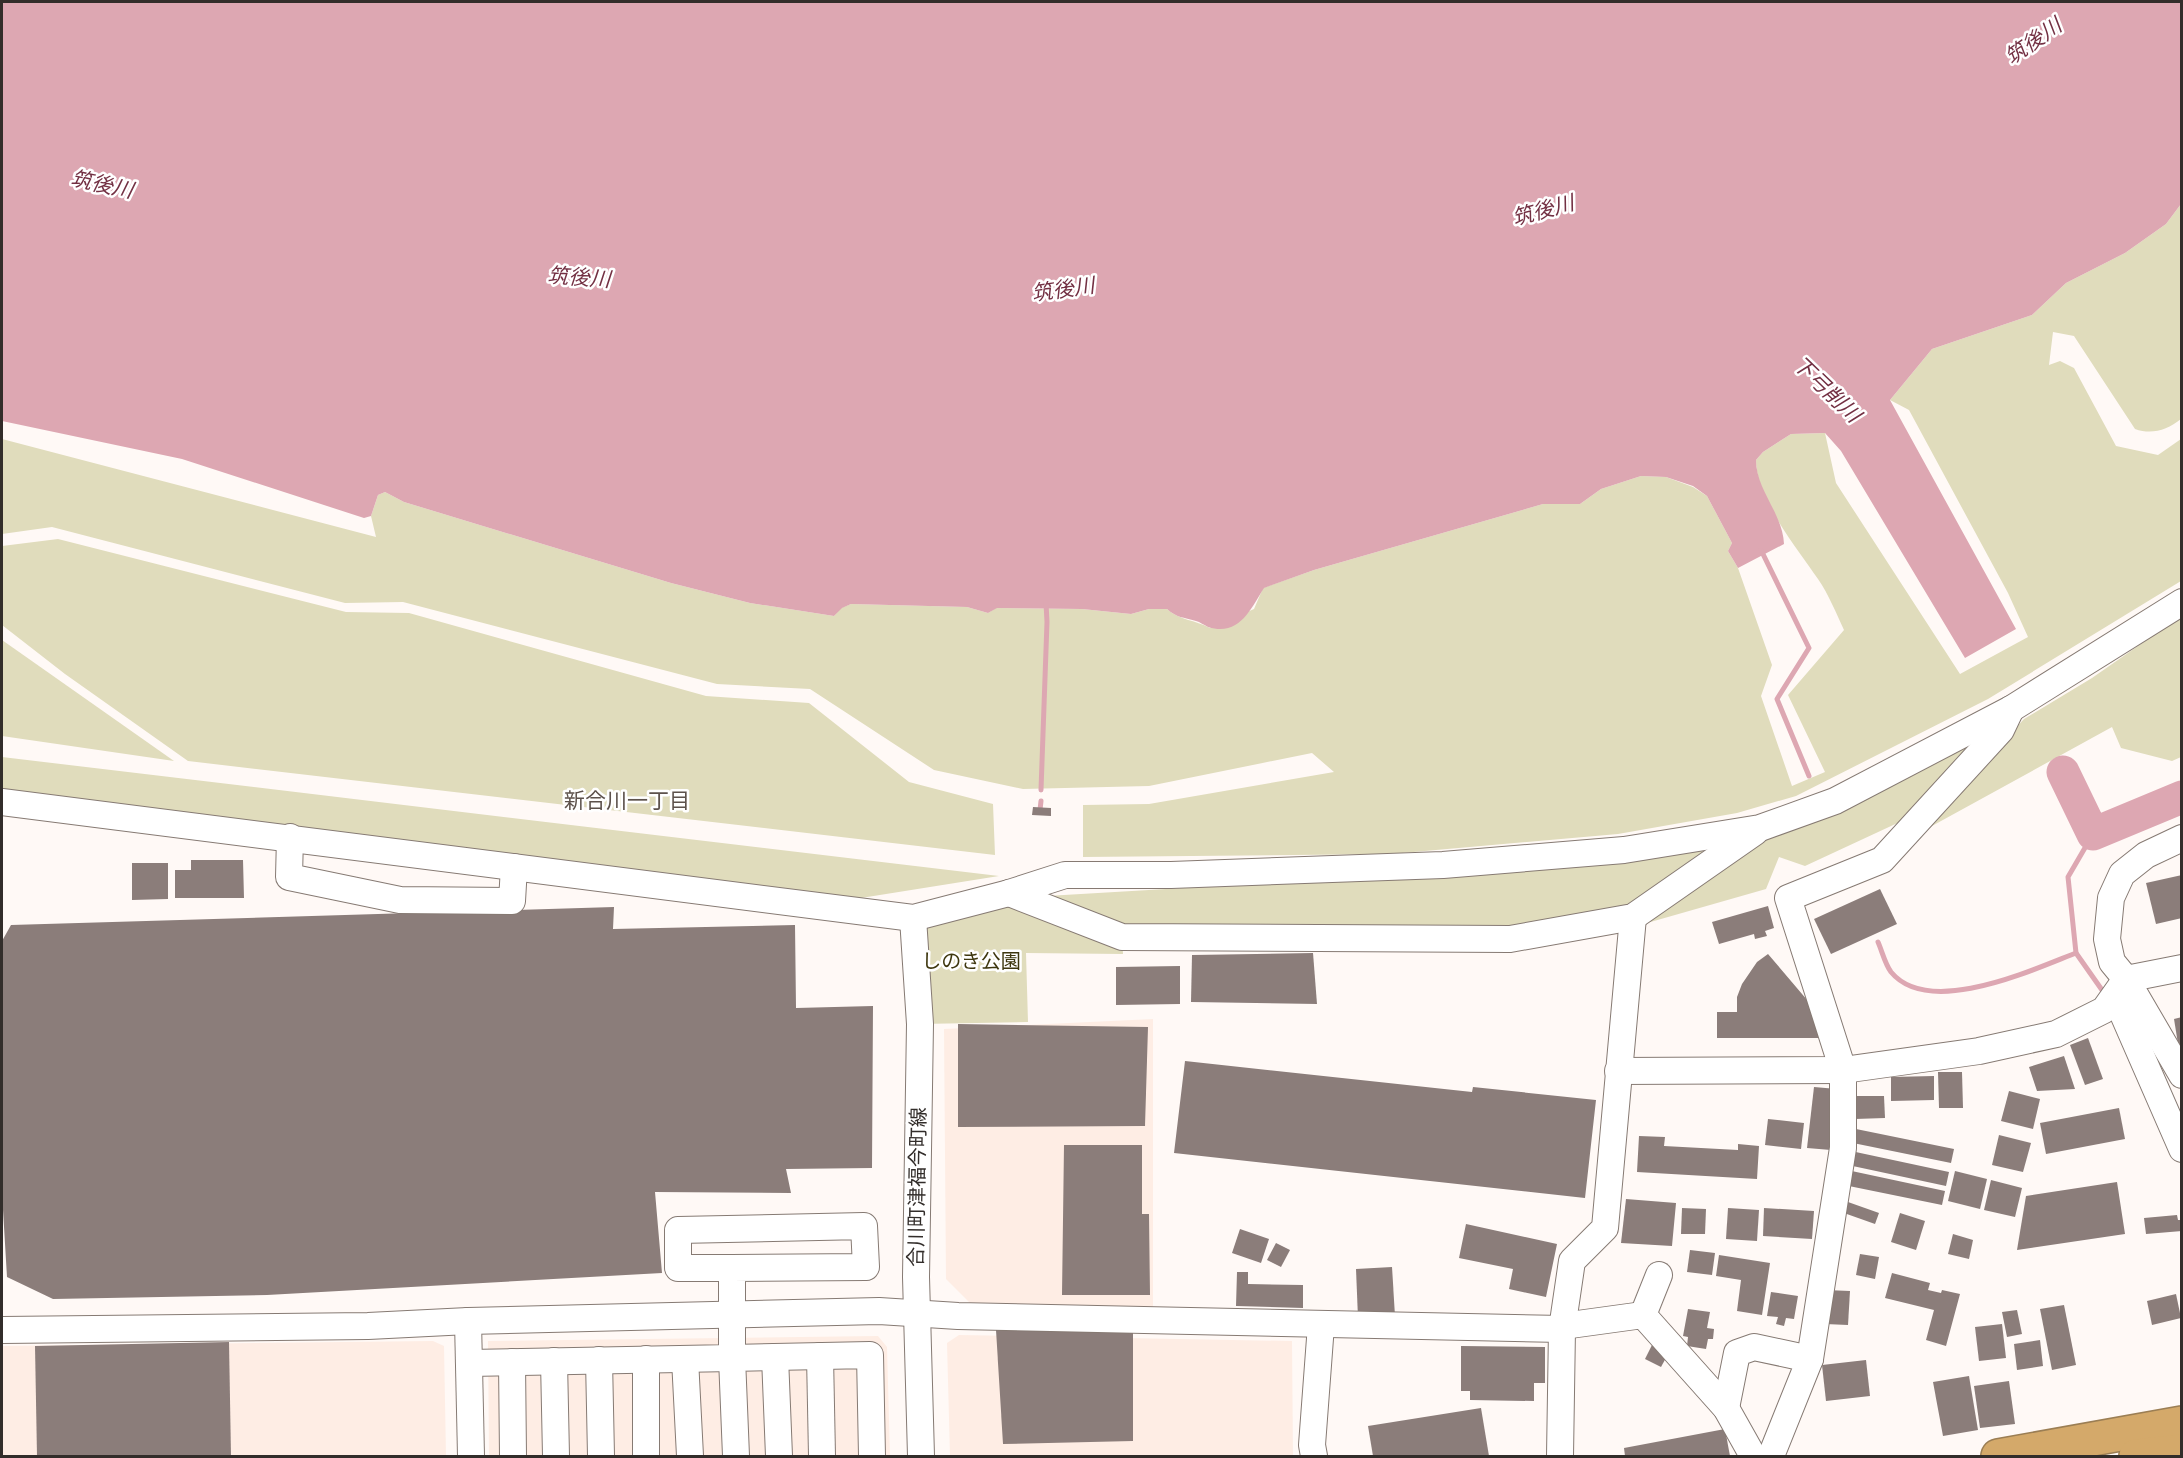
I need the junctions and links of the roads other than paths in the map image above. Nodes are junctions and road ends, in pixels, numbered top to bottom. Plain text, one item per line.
1 (2181, 602) edge
2 (2011, 709) junction
3 (2, 802) edge
4 (1760, 828) junction
5 (290, 837) junction
6 (2181, 838) edge
7 (514, 867) junction
8 (1009, 893) junction
9 (1633, 917) junction
10 (913, 918) junction
11 (2181, 968) edge
12 (2114, 996) junction
13 (1843, 1070) junction
14 (1618, 1071) junction
15 (2181, 1075) edge
16 (2181, 1149) edge
17 (732, 1268) junction
18 (1659, 1275) dead end
19 (918, 1313) junction
20 (1643, 1315) junction
21 (733, 1316) junction
22 (468, 1321) junction
23 (1321, 1324) junction
24 (1563, 1328) junction
25 (2, 1330) edge
26 (820, 1356) junction
27 (775, 1357) junction
28 (732, 1358) junction
29 (646, 1359) junction
30 (686, 1359) junction
31 (1810, 1359) junction
32 (599, 1360) junction
33 (554, 1361) junction
34 (512, 1362) junction
35 (469, 1363) junction
36 (1726, 1408) junction
37 (2181, 1424) edge
38 (2181, 1450) edge
39 (471, 1456) edge
40 (513, 1456) edge
41 (556, 1456) edge
42 (601, 1456) edge
43 (646, 1456) edge
44 (690, 1456) edge
45 (736, 1456) edge
46 (779, 1456) edge
47 (822, 1456) edge
48 (872, 1456) edge
49 (921, 1456) edge
50 (1314, 1456) edge
51 (1560, 1456) edge
52 (1753, 1456) edge
53 (1771, 1456) edge
54 (1998, 1456) edge
55 (2136, 1456) edge

1 - 2 street
2 - 4 street
2 - 13 street
3 - 5 street
4 - 8 street
4 - 9 street
5 - 7 street
5 - 7 street
6 - 12 street
7 - 10 street
8 - 9 street
8 - 10 street
9 - 14 street
10 - 19 street, 合川町津福今町線
11 - 12 street
12 - 13 street
12 - 15 street
12 - 16 street
13 - 14 street
13 - 31 street
14 - 24 street
17 - 17 street
17 - 21 street
18 - 20 street
19 - 21 street
19 - 23 street
19 - 49 street, 合川町津福今町線
20 - 24 street
20 - 36 street
21 - 22 street
21 - 28 street
22 - 25 street
22 - 35 street
23 - 24 street
23 - 50 street
24 - 51 street
26 - 27 street
26 - 47 street
26 - 48 street
27 - 28 street
27 - 46 street
28 - 30 street
28 - 45 street
29 - 30 street
29 - 32 street
29 - 43 street
30 - 44 street
31 - 36 street
31 - 53 street
32 - 33 street
32 - 42 street
33 - 34 street
33 - 41 street
34 - 35 street
34 - 40 street
35 - 39 street
36 - 52 street
37 - 54 highway
38 - 55 highway

